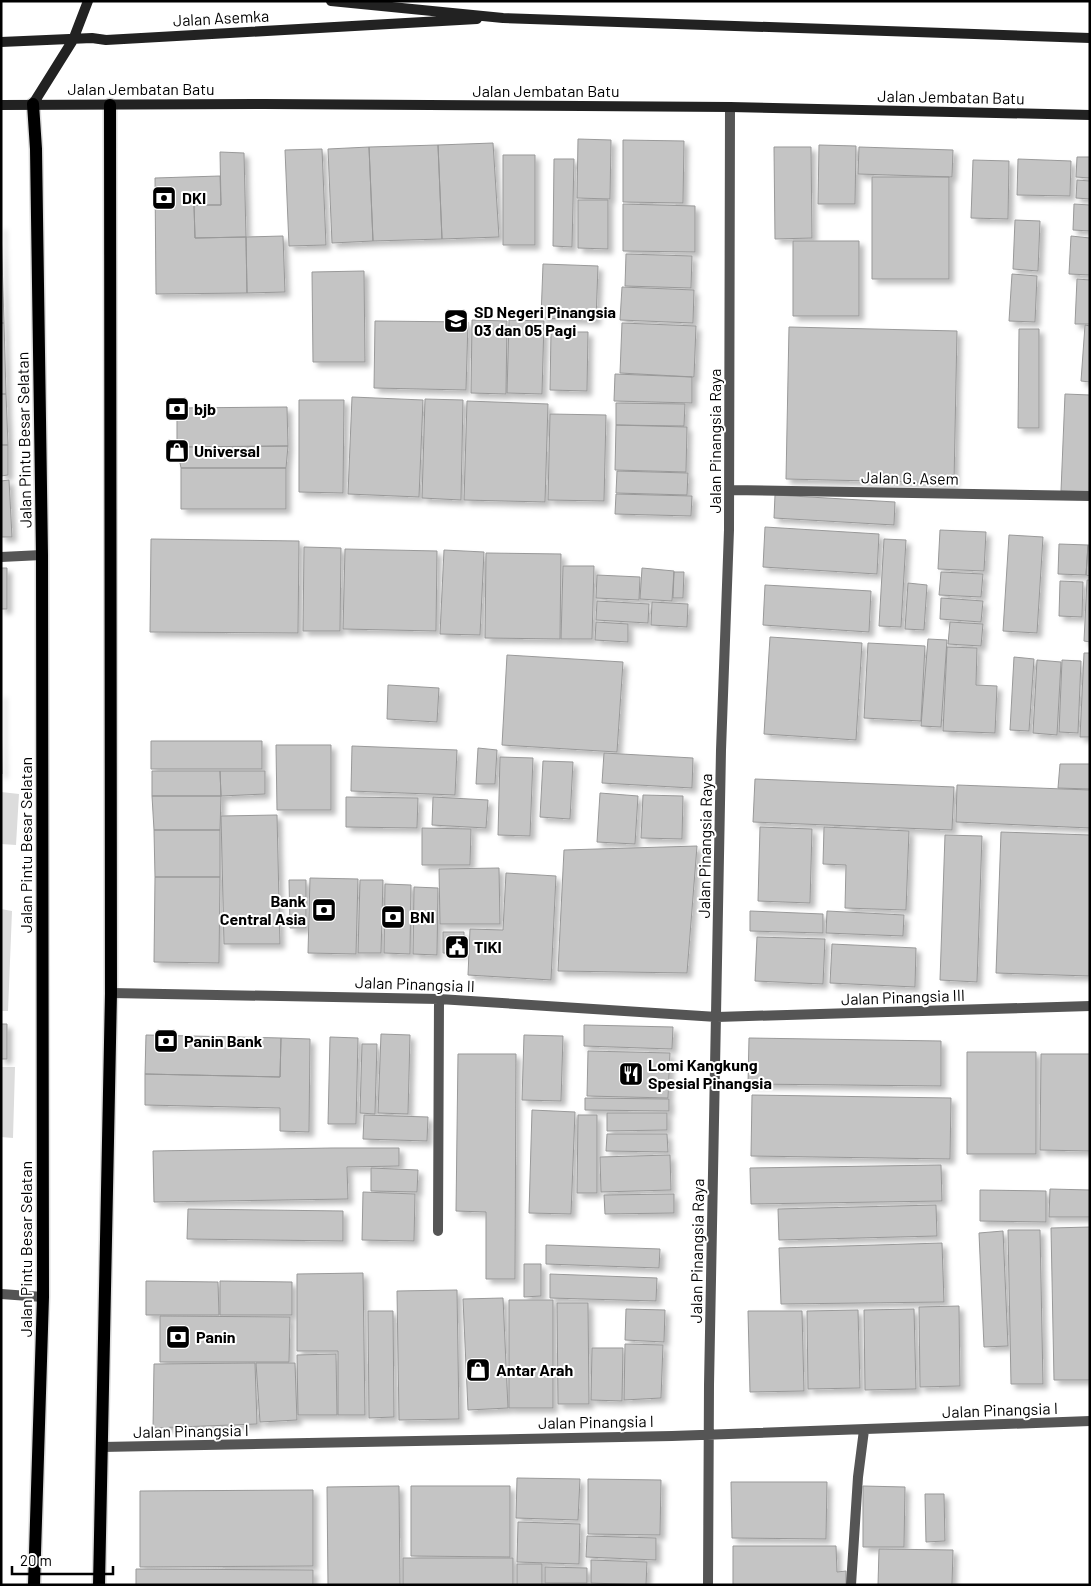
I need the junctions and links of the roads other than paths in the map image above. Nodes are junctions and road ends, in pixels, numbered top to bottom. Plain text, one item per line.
1 (88, 1) edge
2 (331, 1) edge
3 (503, 18) junction
4 (1090, 38) edge
5 (73, 40) junction
6 (1, 42) edge
7 (33, 104) junction
8 (110, 104) junction
9 (1, 105) edge
10 (730, 107) junction
11 (1090, 116) edge
12 (730, 490) junction
13 (1090, 496) edge
14 (42, 555) junction
15 (1, 558) edge
16 (111, 993) junction
17 (439, 998) junction
18 (1090, 1006) edge
19 (717, 1017) junction
20 (438, 1230) dead end
21 (1, 1294) edge
22 (43, 1297) junction
23 (1090, 1421) edge
24 (864, 1430) junction
25 (709, 1434) junction
26 (102, 1447) junction
27 (34, 1585) edge
28 (99, 1585) edge
29 (708, 1585) edge
30 (851, 1585) edge

1 - 5 main road
2 - 3 main road
3 - 4 main road
3 - 5 main road, Jalan Asemka
5 - 6 main road, Jalan Asemka
5 - 7 main road
7 - 8 main road, Jalan Jembatan Batu
7 - 9 main road, Jalan Jembatan Batu
7 - 14 main road, Jalan Pintu Besar Selatan
8 - 10 main road, Jalan Jembatan Batu
8 - 16 main road
10 - 11 main road, Jalan Jembatan Batu
10 - 12 street, Jalan Pinangsia Raya
12 - 13 street, Jalan G. Asem
12 - 19 street, Jalan Pinangsia Raya
14 - 15 street
14 - 22 main road, Jalan Pintu Besar Selatan
16 - 17 street, Jalan Pinangsia II
16 - 26 main road
17 - 19 street, Jalan Pinangsia II
17 - 20 street
18 - 19 street, Jalan Pinangsia III
19 - 25 street, Jalan Pinangsia Raya
21 - 22 street
22 - 27 main road, Jalan Pintu Besar Selatan
23 - 24 street, Jalan Pinangsia I
24 - 25 street, Jalan Pinangsia I
24 - 30 street
25 - 26 street, Jalan Pinangsia I
25 - 29 street, Jalan Pinangsia Raya
26 - 28 main road

